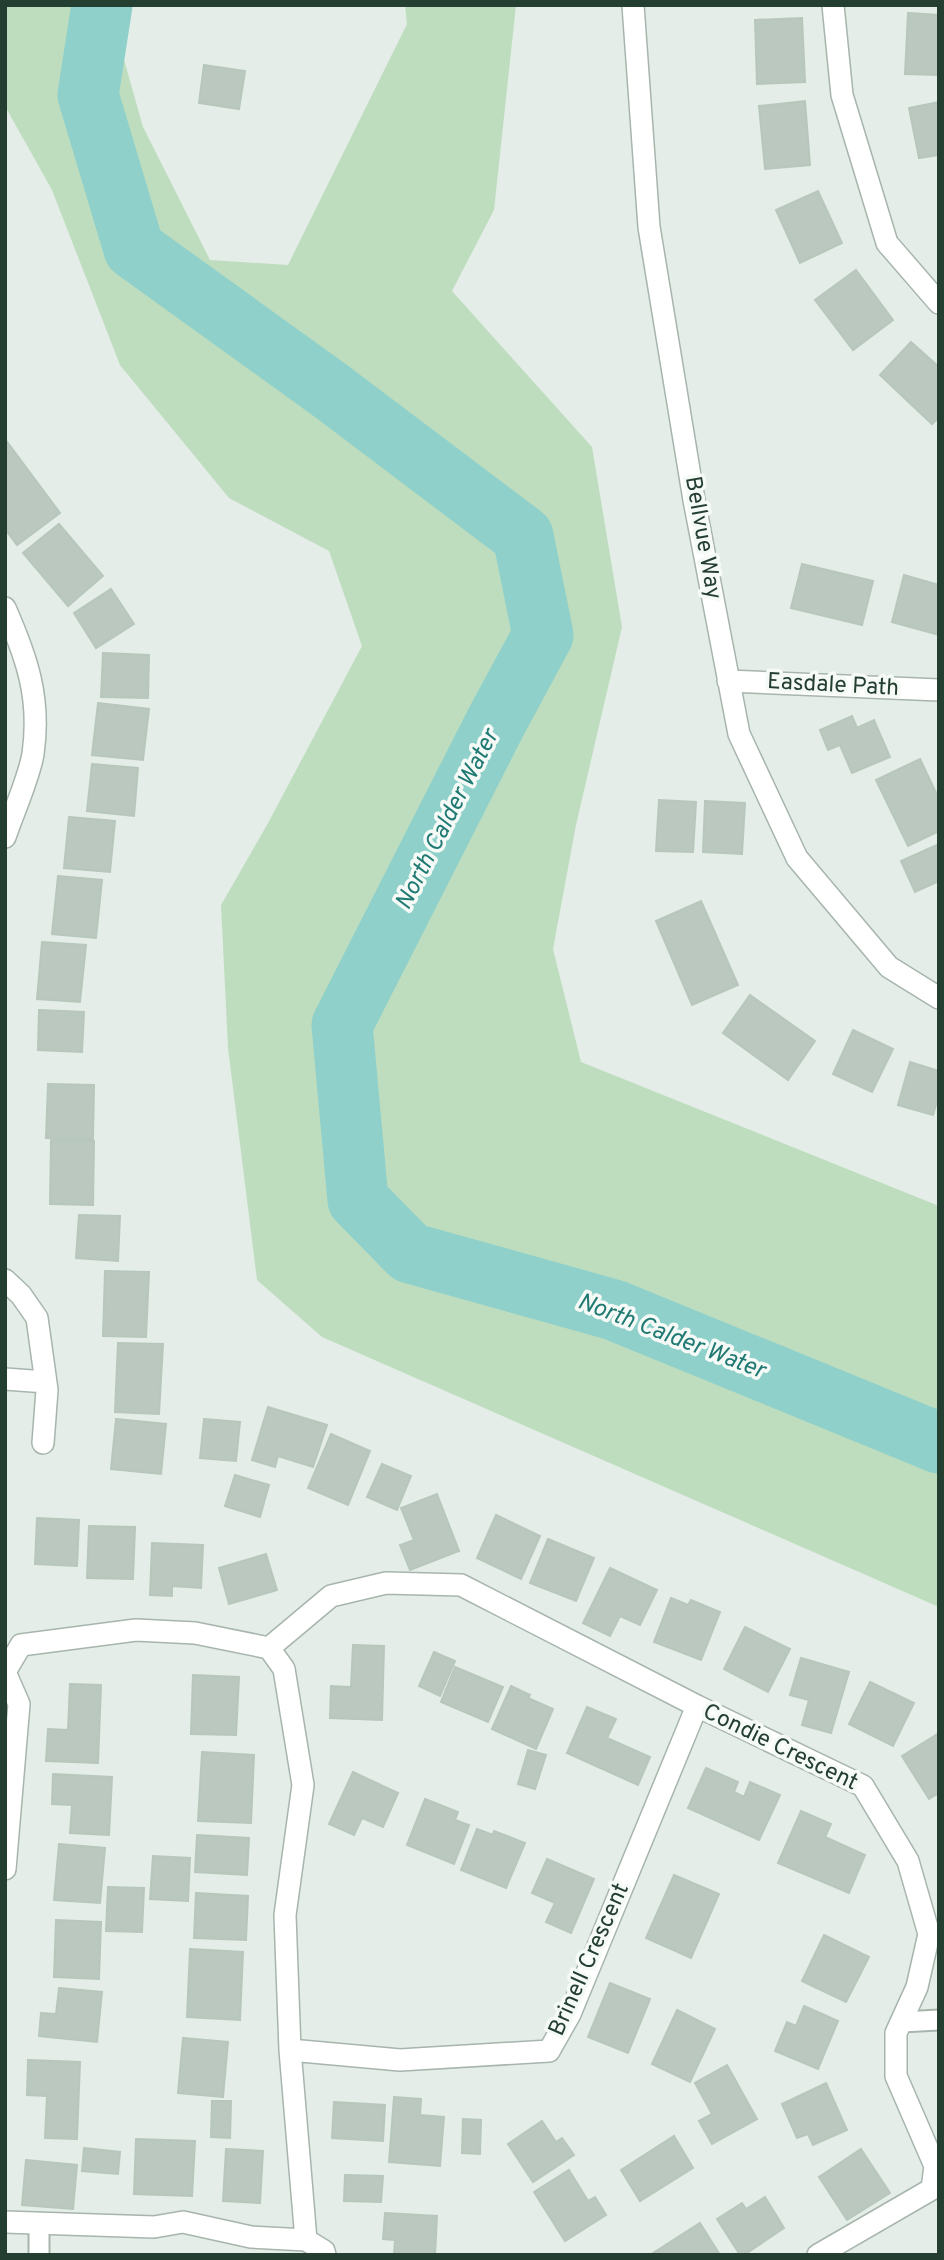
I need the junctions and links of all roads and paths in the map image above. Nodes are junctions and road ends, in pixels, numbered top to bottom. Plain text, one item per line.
1 (633, 5) edge
2 (833, 5) edge
3 (939, 303) edge
4 (5, 608) edge
5 (728, 681) junction
6 (939, 690) edge
7 (5, 837) edge
8 (939, 998) edge
9 (5, 1280) edge
10 (5, 1379) edge
11 (46, 1382) junction
12 (43, 1443) dead end
13 (269, 1648) junction
14 (5, 1672) edge
15 (697, 1706) junction
16 (5, 1869) edge
17 (939, 2020) edge
18 (901, 2022) junction
19 (290, 2050) junction
20 (5, 2222) edge
21 (39, 2223) junction
22 (306, 2240) junction
23 (39, 2255) edge
24 (325, 2255) edge
25 (818, 2255) edge

1 - 5 street, Bellvue Way
2 - 3 street
4 - 7 street
5 - 6 street, Easdale Path
5 - 8 street, Bellvue Way
9 - 11 street
10 - 11 street
11 - 12 street
13 - 14 street
13 - 15 street, Condie Crescent
13 - 19 street
14 - 16 street
15 - 18 street, Condie Crescent
15 - 19 street, Brinell Crescent
17 - 18 lane
18 - 25 street, Condie Crescent
19 - 22 street
20 - 21 street
21 - 22 street
21 - 23 lane
22 - 24 street

